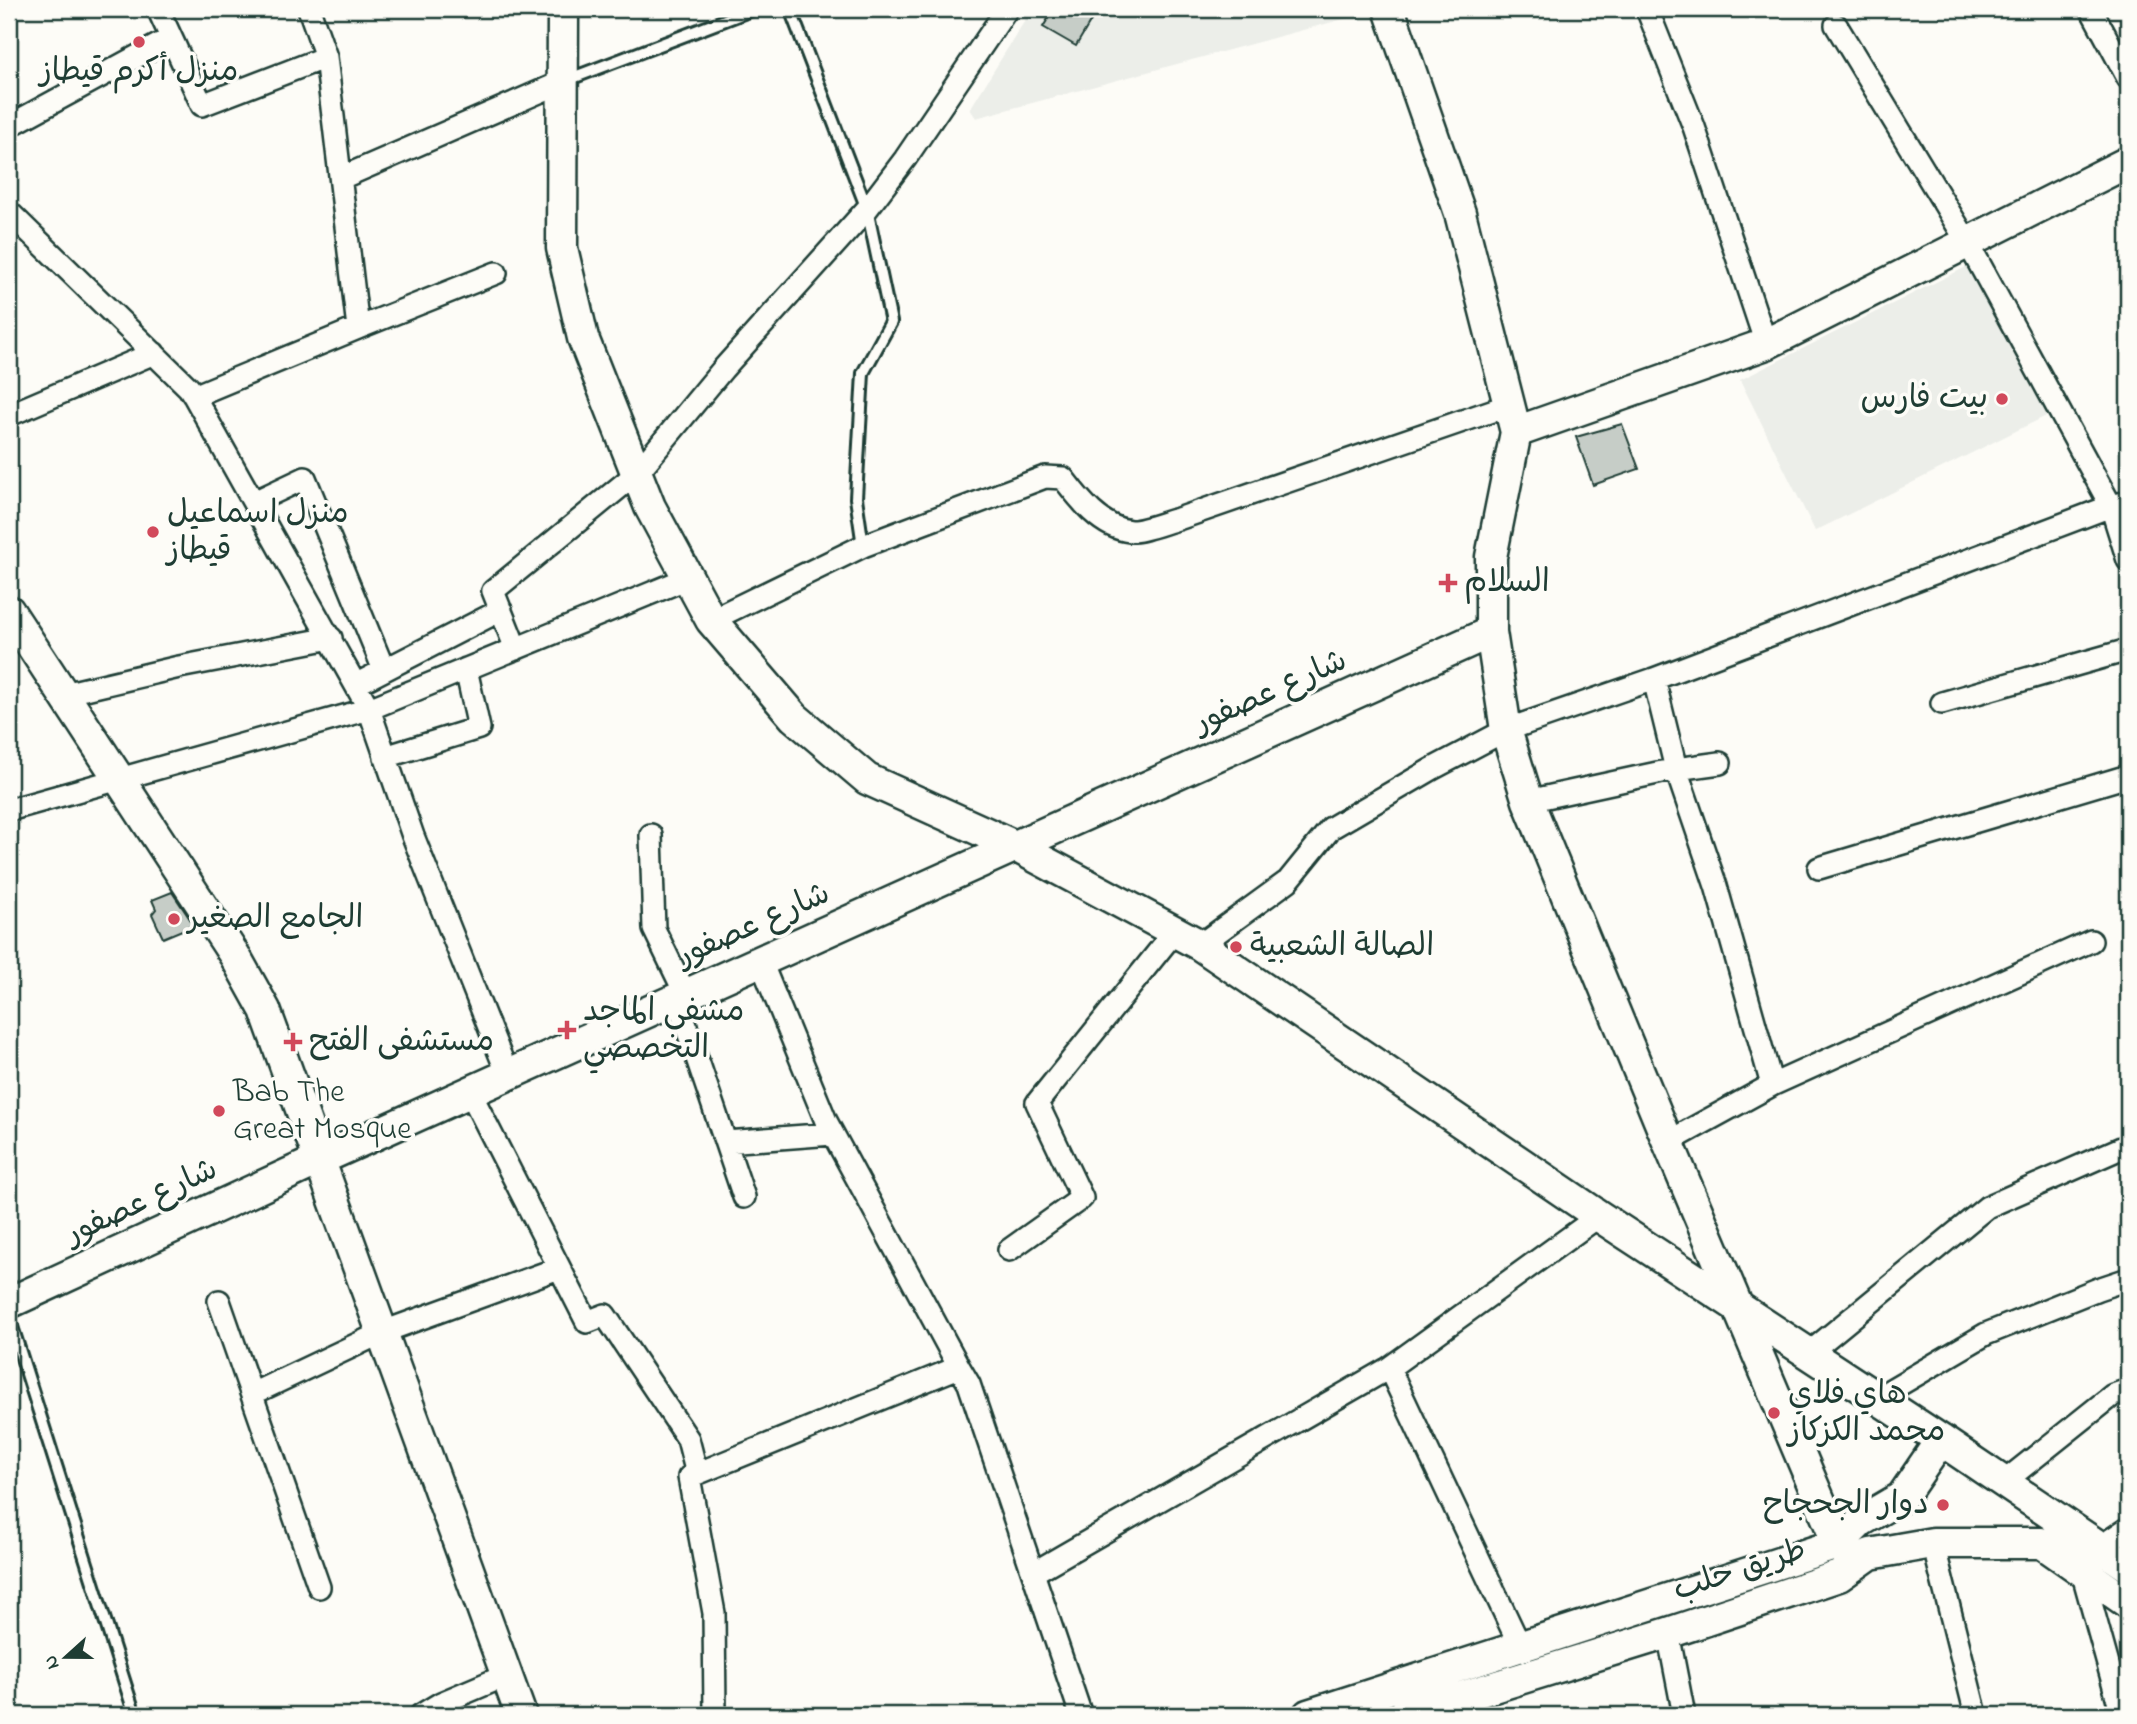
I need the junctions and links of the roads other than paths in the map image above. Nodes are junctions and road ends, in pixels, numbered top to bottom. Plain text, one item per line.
1 (158, 9) edge
2 (309, 9) edge
3 (563, 9) edge
4 (754, 9) edge
5 (790, 9) edge
6 (1007, 9) edge
7 (1389, 9) edge
8 (1647, 9) edge
9 (2091, 9) edge
10 (1836, 24) dead end
11 (171, 37) junction
12 (326, 57) junction
13 (2128, 78) edge
14 (562, 82) junction
15 (9, 126) edge
16 (2128, 163) edge
17 (341, 178) junction
18 (867, 209) junction
19 (9, 212) edge
20 (1968, 243) junction
21 (496, 273) dead end
22 (358, 328) junction
23 (1766, 344) junction
24 (154, 353) junction
25 (194, 396) junction
26 (9, 415) edge
27 (1512, 419) junction
28 (637, 473) junction
29 (254, 502) junction
30 (2120, 504) edge
31 (863, 546) junction
32 (2128, 559) edge
33 (688, 578) junction
34 (497, 600) junction
35 (711, 620) junction
36 (13, 622) edge
37 (1491, 632) junction
38 (331, 638) junction
39 (516, 649) junction
40 (2128, 650) edge
41 (466, 669) junction
42 (384, 670) junction
43 (1654, 679) junction
44 (357, 684) junction
45 (64, 694) junction
46 (1942, 703) dead end
47 (369, 709) junction
48 (1506, 730) junction
49 (385, 757) junction
50 (1720, 763) dead end
51 (1676, 769) junction
52 (2128, 776) edge
53 (120, 779) junction
54 (1528, 801) junction
55 (9, 810) edge
56 (651, 835) dead end
57 (1017, 847) junction
58 (1819, 868) dead end
59 (1188, 938) junction
60 (2091, 941) dead end
61 (761, 962) junction
62 (682, 997) junction
63 (508, 1075) junction
64 (1772, 1086) junction
65 (470, 1092) junction
66 (832, 1134) junction
67 (726, 1142) junction
68 (1668, 1142) junction
69 (2128, 1145) edge
70 (321, 1159) junction
71 (744, 1198) dead end
72 (1599, 1216) junction
73 (1009, 1250) dead end
74 (559, 1268) junction
75 (2128, 1279) edge
76 (219, 1301) dead end
77 (9, 1303) edge
78 (1740, 1308) junction
79 (9, 1317) edge
80 (383, 1332) junction
81 (1809, 1353) junction
82 (959, 1367) junction
83 (1389, 1368) junction
84 (2128, 1390) edge
85 (252, 1394) junction
86 (1877, 1398) junction
87 (1941, 1440) junction
88 (697, 1474) junction
89 (2004, 1482) junction
90 (2051, 1513) junction
91 (1861, 1521) junction
92 (2128, 1528) edge
93 (1933, 1543) junction
94 (2042, 1543) junction
95 (1838, 1544) junction
96 (2100, 1546) junction
97 (1870, 1554) junction
98 (2128, 1566) edge
99 (2082, 1571) junction
100 (1034, 1573) junction
101 (319, 1587) dead end
102 (2128, 1603) edge
103 (1668, 1633) junction
104 (1521, 1648) junction
105 (507, 1675) junction
106 (135, 1715) edge
107 (421, 1715) edge
108 (522, 1715) edge
109 (715, 1715) edge
110 (1081, 1715) edge
111 (1308, 1715) edge
112 (1403, 1715) edge
113 (1684, 1715) edge
114 (1976, 1715) edge
115 (2122, 1715) edge

1 - 11 street
2 - 12 street
3 - 14 main road
4 - 14 lane
5 - 18 lane
6 - 18 street
7 - 27 main road
8 - 23 street
9 - 13 street
10 - 20 street
11 - 12 street
11 - 15 street
12 - 17 street
14 - 17 street
14 - 28 main road
16 - 20 main road
17 - 22 street
18 - 28 street
18 - 31 lane
19 - 24 street
20 - 23 main road
20 - 30 street
21 - 22 street
22 - 25 street
23 - 27 main road
24 - 25 street
24 - 26 street
25 - 29 street
27 - 31 street
27 - 37 main road
28 - 33 main road
28 - 34 street
29 - 38 street
29 - 42 street
30 - 32 street
30 - 43 street
31 - 35 street
33 - 35 main road
33 - 39 street
34 - 39 street
34 - 42 street
35 - 57 main road
36 - 45 main road
37 - 48 main road
37 - 57 main road, شارع عصفور
38 - 44 street
38 - 45 street
39 - 41 street
40 - 46 street
41 - 47 street
41 - 49 street
42 - 44 street
43 - 48 street
43 - 51 street
44 - 47 street
45 - 53 main road
47 - 49 street
47 - 53 street
48 - 54 main road
48 - 59 street
49 - 63 street
50 - 51 street
51 - 54 street
51 - 64 street
52 - 58 street
53 - 55 street
53 - 70 main road
54 - 68 main road
56 - 62 street
57 - 59 main road
57 - 61 main road, شارع عصفور
59 - 72 main road
59 - 73 street
60 - 64 street
61 - 62 main road, شارع عصفور
61 - 66 street
62 - 63 main road, شارع عصفور
62 - 67 street
63 - 65 main road, شارع عصفور
64 - 68 street
65 - 70 main road, شارع عصفور
65 - 74 street
66 - 67 street
66 - 82 street
67 - 71 street
68 - 78 main road
69 - 81 street
70 - 77 main road, شارع عصفور
70 - 80 main road
72 - 78 main road
72 - 83 street
74 - 80 street
74 - 88 street
75 - 86 street
76 - 85 street
78 - 81 main road
78 - 95 main road
79 - 106 lane
80 - 85 street
80 - 105 main road
81 - 86 main road
82 - 88 street
82 - 100 street
83 - 100 street
83 - 104 street
84 - 89 street
85 - 101 street
86 - 87 main road
87 - 89 main road
87 - 91 main road
88 - 109 street
89 - 90 main road
90 - 94 main road
90 - 96 main road
91 - 95 main road
91 - 97 main road
92 - 96 street
93 - 94 main road, طريق حلب
93 - 97 main road, طريق حلب
93 - 114 street
94 - 99 main road
95 - 104 main road
96 - 98 main road
97 - 103 main road, طريق حلب
99 - 102 main road
99 - 115 street
100 - 110 street
103 - 112 main road, طريق حلب
103 - 113 street
104 - 111 main road
105 - 107 street
105 - 108 main road

